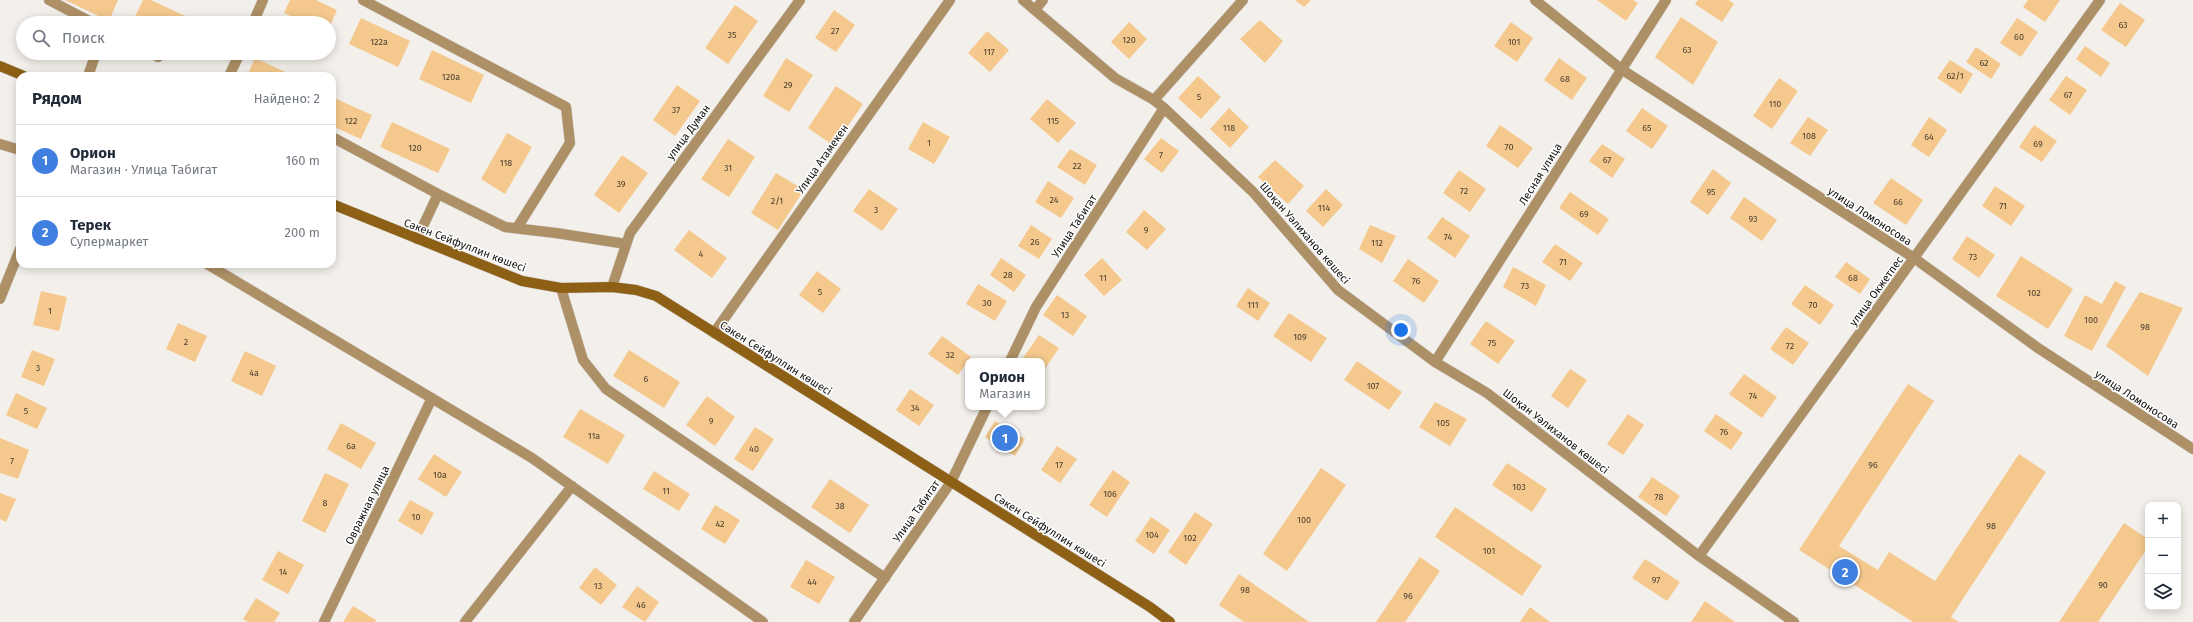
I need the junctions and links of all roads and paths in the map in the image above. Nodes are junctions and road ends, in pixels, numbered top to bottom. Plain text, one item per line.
1 (50, 0) edge
2 (263, 0) edge
3 (363, 0) edge
4 (800, 0) edge
5 (950, 0) edge
6 (1023, 0) edge
7 (1042, 0) edge
8 (1243, 0) edge
9 (1535, 0) edge
10 (1666, 0) edge
11 (2100, 0) edge
12 (1034, 10) junction
13 (80, 16) edge
14 (256, 16) edge
15 (94, 60) edge
16 (237, 60) edge
17 (0, 66) edge
18 (1621, 69) junction
19 (89, 72) edge
20 (231, 72) edge
21 (16, 73) edge
22 (1154, 100) junction
23 (1164, 108) junction
24 (336, 138) edge
25 (0, 144) edge
26 (16, 149) edge
27 (438, 194) junction
28 (336, 206) edge
29 (517, 228) junction
30 (417, 239) junction
31 (626, 244) junction
32 (1914, 258) junction
33 (16, 259) edge
34 (214, 268) edge
35 (612, 287) junction
36 (561, 288) junction
37 (0, 299) edge
38 (714, 333) junction
39 (1011, 358) edge
40 (1435, 362) junction
41 (432, 398) junction
42 (986, 410) edge
43 (2193, 449) edge
44 (951, 482) junction
45 (572, 486) junction
46 (1699, 556) junction
47 (884, 578) junction
48 (324, 622) edge
49 (465, 622) edge
50 (763, 622) edge
51 (854, 622) edge
52 (1170, 622) edge
53 (1794, 622) edge

1 - 13 street
2 - 14 street
3 - 29 street
4 - 31 street, улица Думан
5 - 38 street, Улица Атамекен
6 - 12 street, Шоқан Уәлиханов көшесі
7 - 12 street
8 - 22 street
9 - 18 street, улица Ломоносова
10 - 18 street, Лесная улица
11 - 32 street, улица Окжетпес
12 - 22 street, Шоқан Уәлиханов көшесі
15 - 19 street
16 - 20 street
17 - 21 street
18 - 32 street, улица Ломоносова
18 - 40 street, Лесная улица
22 - 23 street, Шоқан Уәлиханов көшесі
23 - 39 street, Улица Табигат
23 - 40 street, Шоқан Уәлиханов көшесі
24 - 27 street
25 - 26 street
27 - 29 street
27 - 30 street
28 - 30 street, Сәкен Сейфуллин көшесі
29 - 31 street
30 - 36 street, Сәкен Сейфуллин көшесі
31 - 35 street, улица Думан
32 - 43 street, улица Ломоносова
32 - 46 street, улица Окжетпес
33 - 37 street
34 - 41 street
35 - 36 street, Сәкен Сейфуллин көшесі
35 - 38 street, Сәкен Сейфуллин көшесі
36 - 47 street
38 - 44 street, Сәкен Сейфуллин көшесі
40 - 46 street, Шоқан Уәлиханов көшесі
41 - 45 street
41 - 48 street, Овражная улица
42 - 44 street, Улица Табигат
44 - 47 street, Улица Табигат
44 - 52 street, Сәкен Сейфуллин көшесі
45 - 49 street
45 - 50 street
46 - 53 street, Шоқан Уәлиханов көшесі
47 - 51 street, Улица Табигат

